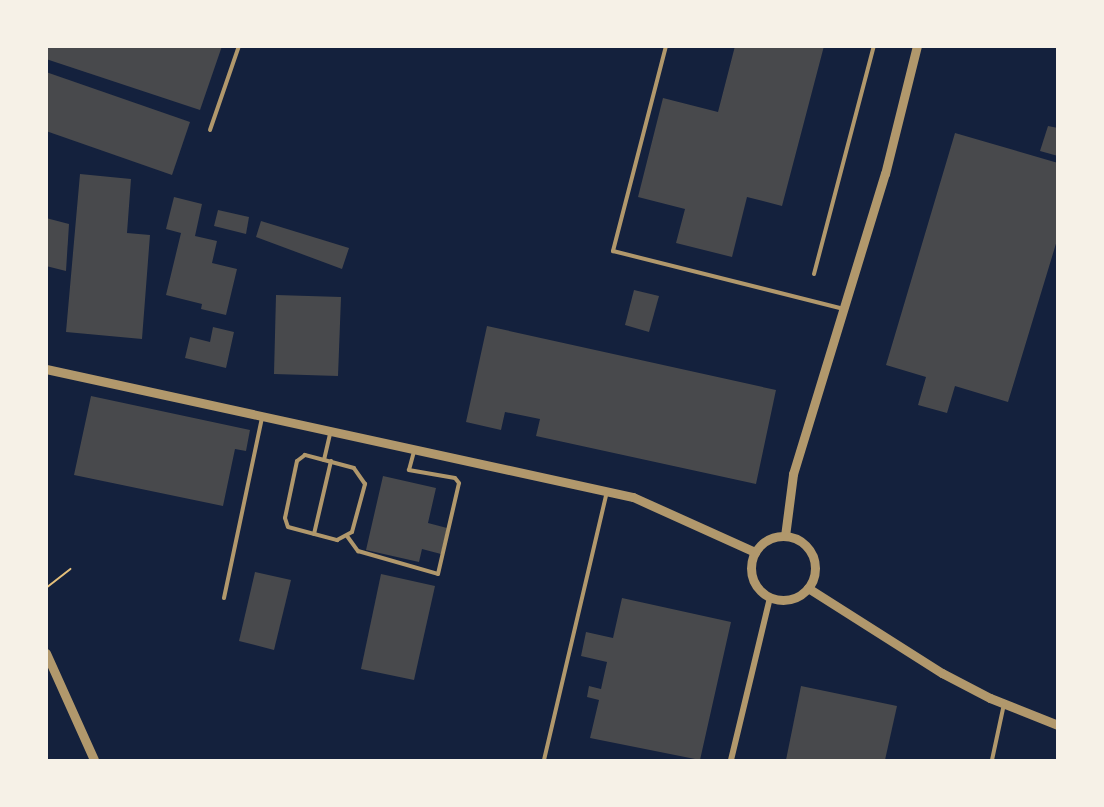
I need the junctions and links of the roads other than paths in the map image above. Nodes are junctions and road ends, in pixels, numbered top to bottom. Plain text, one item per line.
1 (239, 46) edge
2 (666, 46) edge
3 (874, 46) edge
4 (917, 46) edge
5 (210, 130) dead end
6 (814, 274) dead end
7 (845, 310) junction
8 (46, 369) edge
9 (262, 417) junction
10 (331, 432) junction
11 (414, 450) junction
12 (324, 460) junction
13 (331, 461) junction
14 (607, 491) junction
15 (314, 534) junction
16 (347, 536) junction
17 (785, 536) junction
18 (755, 552) junction
19 (808, 588) junction
20 (770, 597) junction
21 (224, 598) dead end
22 (46, 653) edge
23 (1004, 704) junction
24 (1058, 725) edge
25 (94, 760) edge
26 (544, 760) edge
27 (731, 760) edge
28 (992, 760) edge

1 - 5 lane
2 - 7 lane
3 - 6 lane
4 - 7 street
7 - 17 street
8 - 9 street
9 - 10 street
9 - 21 lane
10 - 11 street
10 - 12 lane
11 - 14 street
11 - 16 lane
12 - 13 lane
12 - 15 lane
13 - 15 lane
13 - 16 lane
14 - 18 street
14 - 26 lane
15 - 16 lane
17 - 18 street
17 - 19 street
18 - 20 street
19 - 20 street
19 - 23 street
20 - 27 street
22 - 25 street
23 - 24 street
23 - 28 lane

